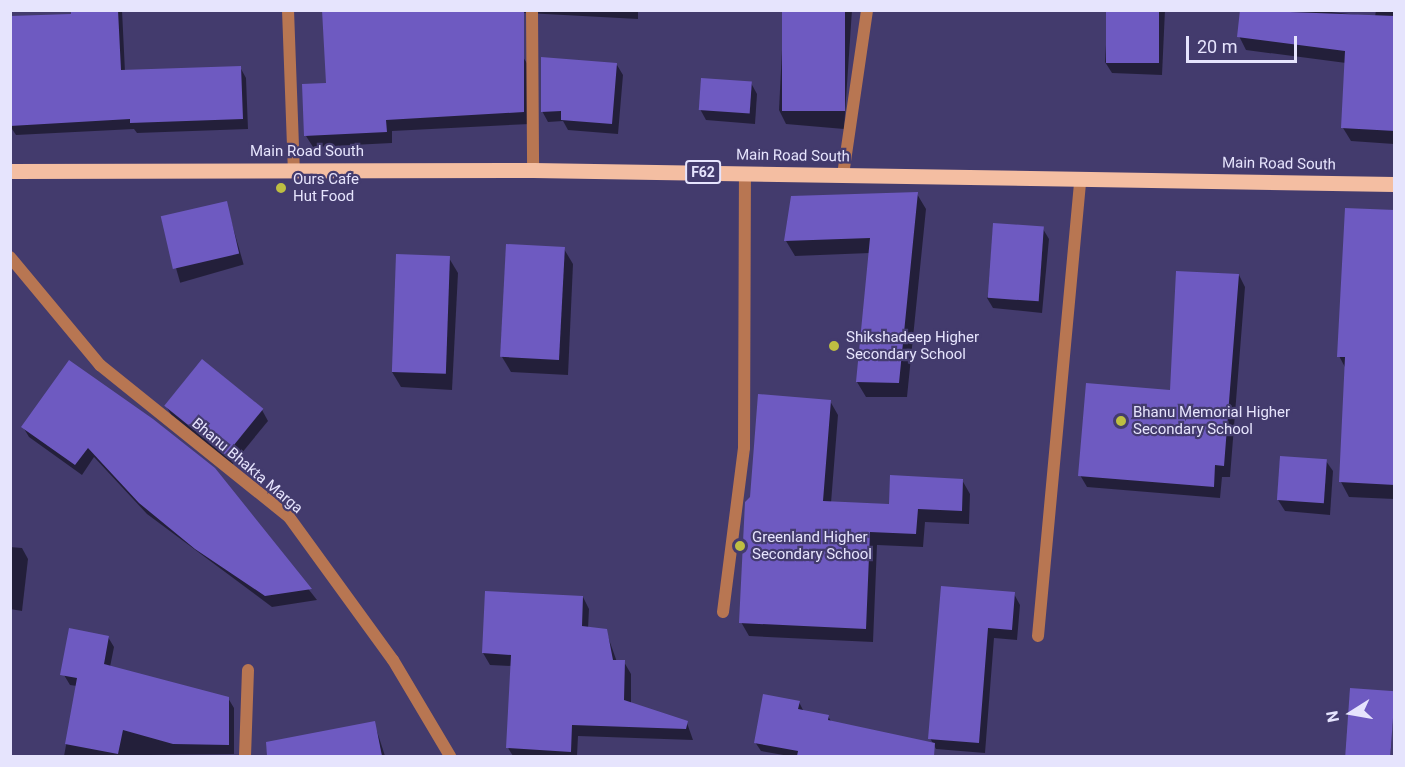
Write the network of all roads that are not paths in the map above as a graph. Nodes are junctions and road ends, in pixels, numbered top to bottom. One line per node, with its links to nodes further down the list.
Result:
1 (288, 10): 4 (street)
2 (532, 10): 5 (street)
3 (867, 10): 8 (street)
4 (294, 170): 5 (main road, Main Road South / F62); 6 (main road, Main Road South / F62)
5 (533, 170): 7 (main road, Main Road South / F62)
6 (10, 171)
7 (746, 173): 8 (main road, Main Road South / F62); 12 (street)
8 (843, 175): 9 (main road, Main Road South / F62)
9 (1080, 178): 10 (main road, Main Road South / F62); 13 (street)
10 (1395, 184)
11 (10, 257): 16 (street, Bhanu Bhakta Marga)
12 (723, 612)
13 (1038, 636)
14 (248, 670): 15 (street)
15 (245, 756)
16 (453, 756)

